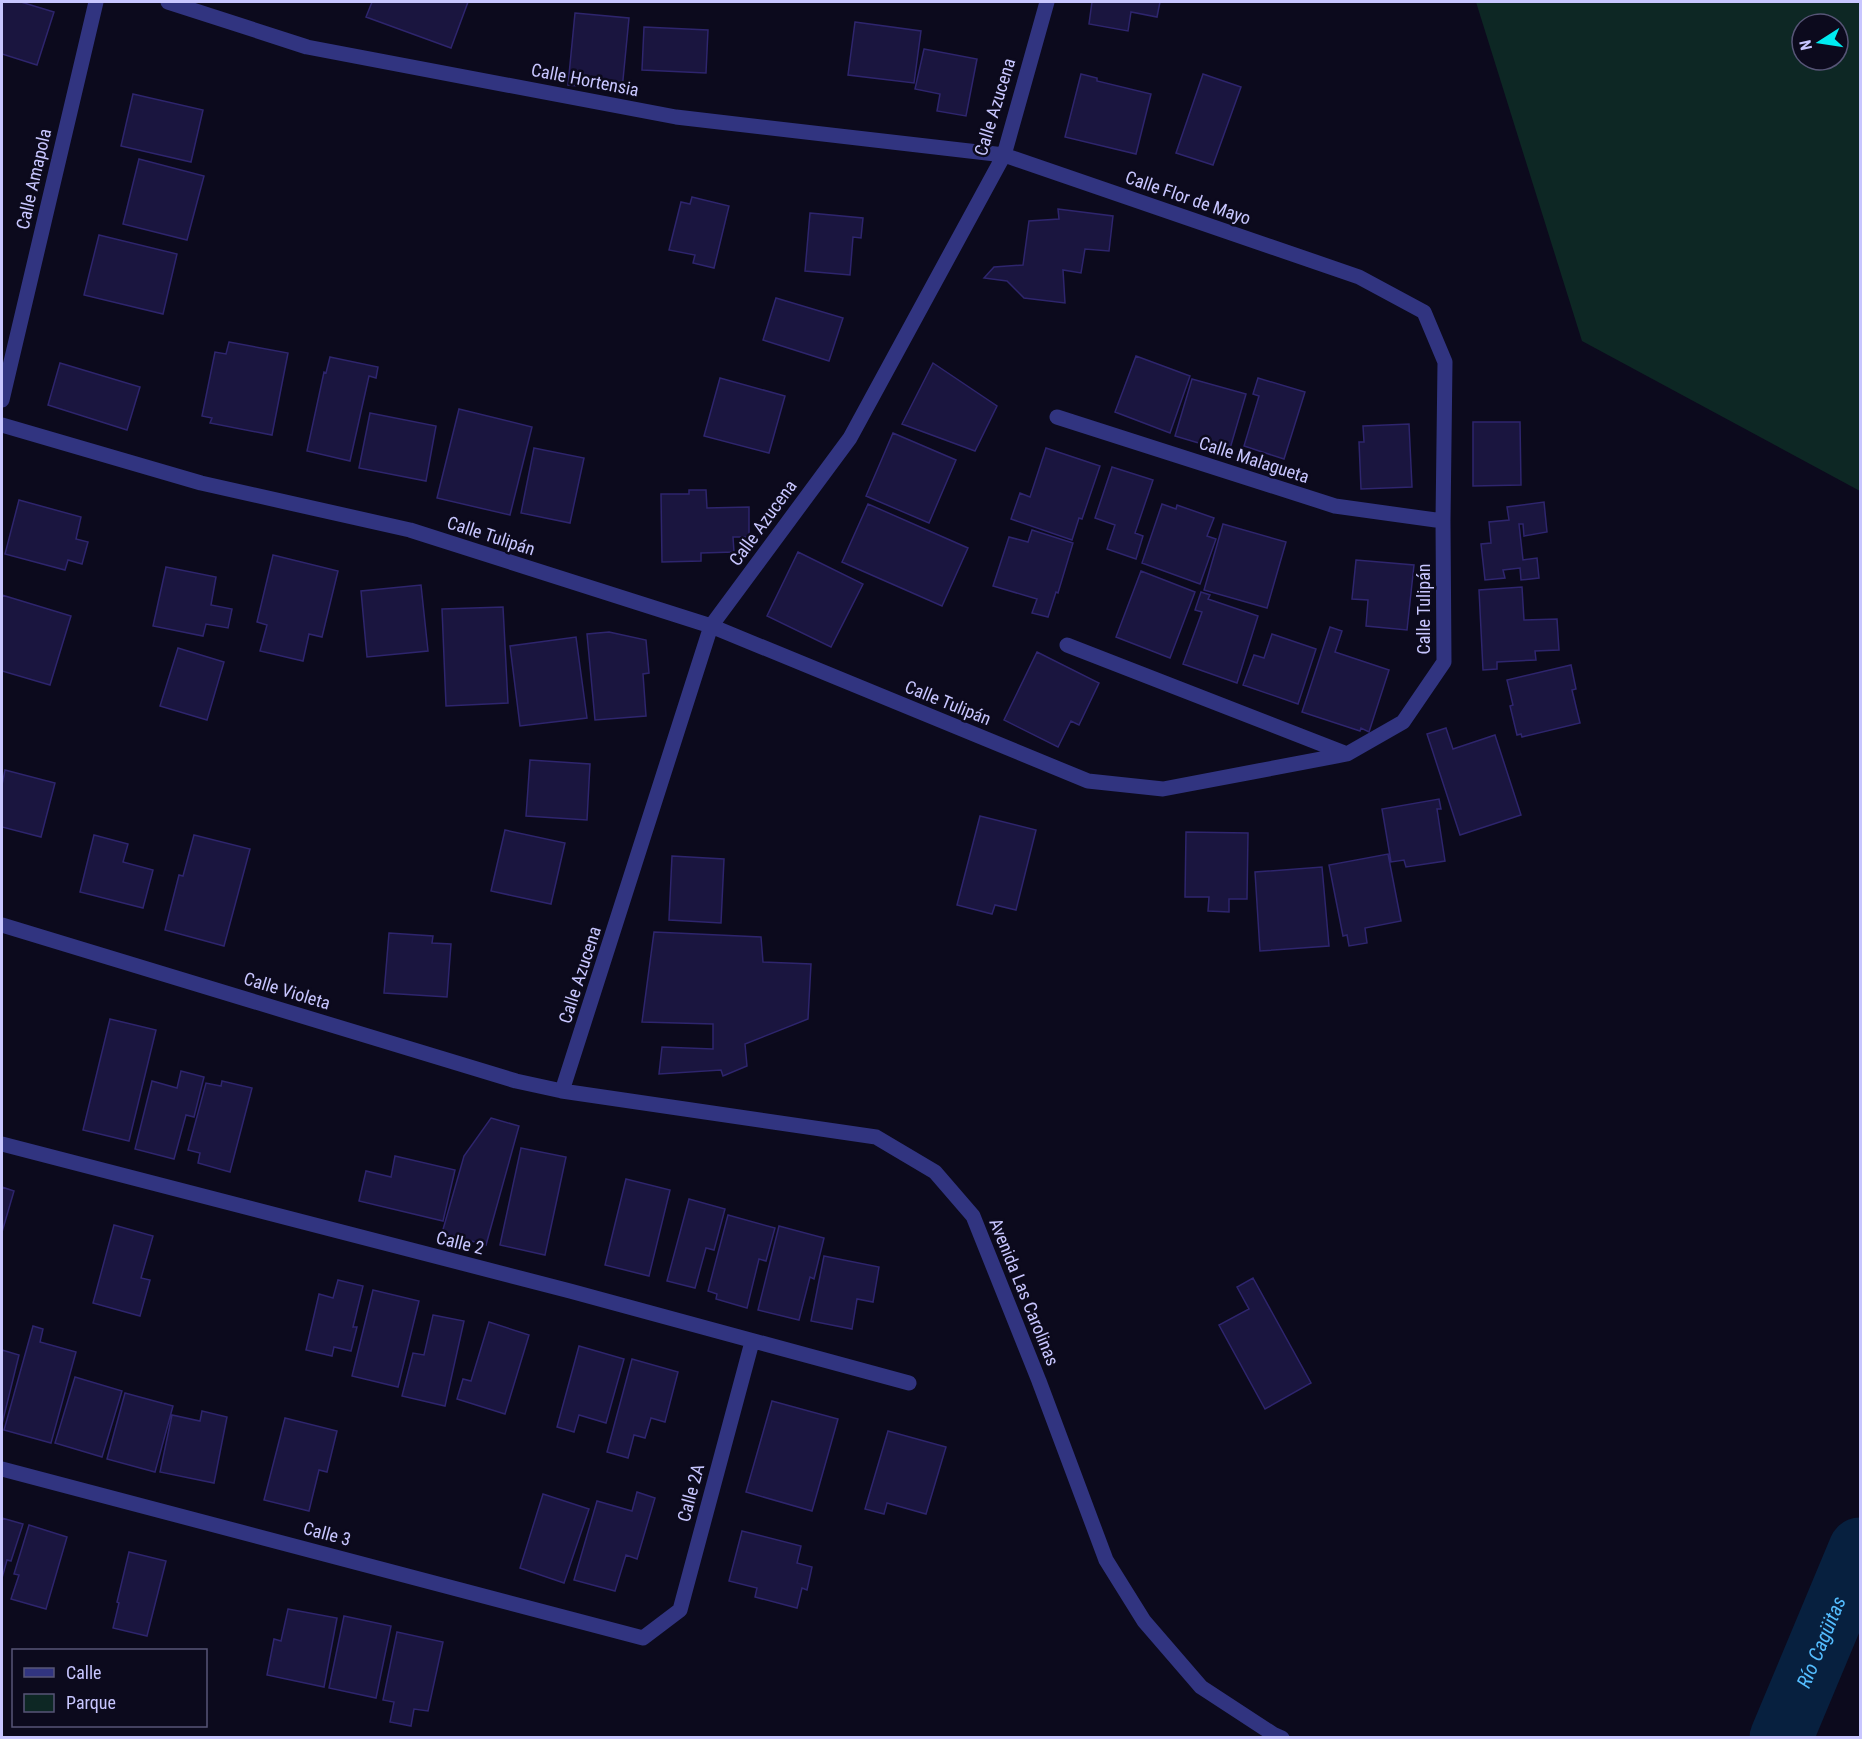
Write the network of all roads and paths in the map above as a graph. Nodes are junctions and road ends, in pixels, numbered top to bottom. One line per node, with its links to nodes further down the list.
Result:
1 (96, 2): 6 (street, Calle Amapola)
2 (168, 2): 4 (street, Calle Hortensia)
3 (1047, 2): 4 (street, Calle Azucena)
4 (1004, 155): 5 (street, Calle Flor de Mayo); 10 (street, Calle Azucena)
5 (1359, 277): 9 (street, Calle Tulipán)
6 (2, 400)
7 (1057, 417): 9 (street, Calle Malagueta)
8 (2, 425): 10 (street, Calle Tulipán)
9 (1443, 521): 12 (street, Calle Tulipán)
10 (711, 626): 12 (street, Calle Tulipán); 14 (street, Calle Azucena)
11 (1067, 645): 12 (street)
12 (1347, 754)
13 (2, 925): 14 (street, Calle Violeta)
14 (562, 1091): 20 (street, Avenida Las Carolinas)
15 (2, 1144): 16 (street, Calle 2)
16 (752, 1342): 17 (street, Calle 2); 19 (street, Calle 2A)
17 (909, 1383)
18 (2, 1468): 19 (street, Calle 3)
19 (643, 1638)
20 (1282, 1737)

